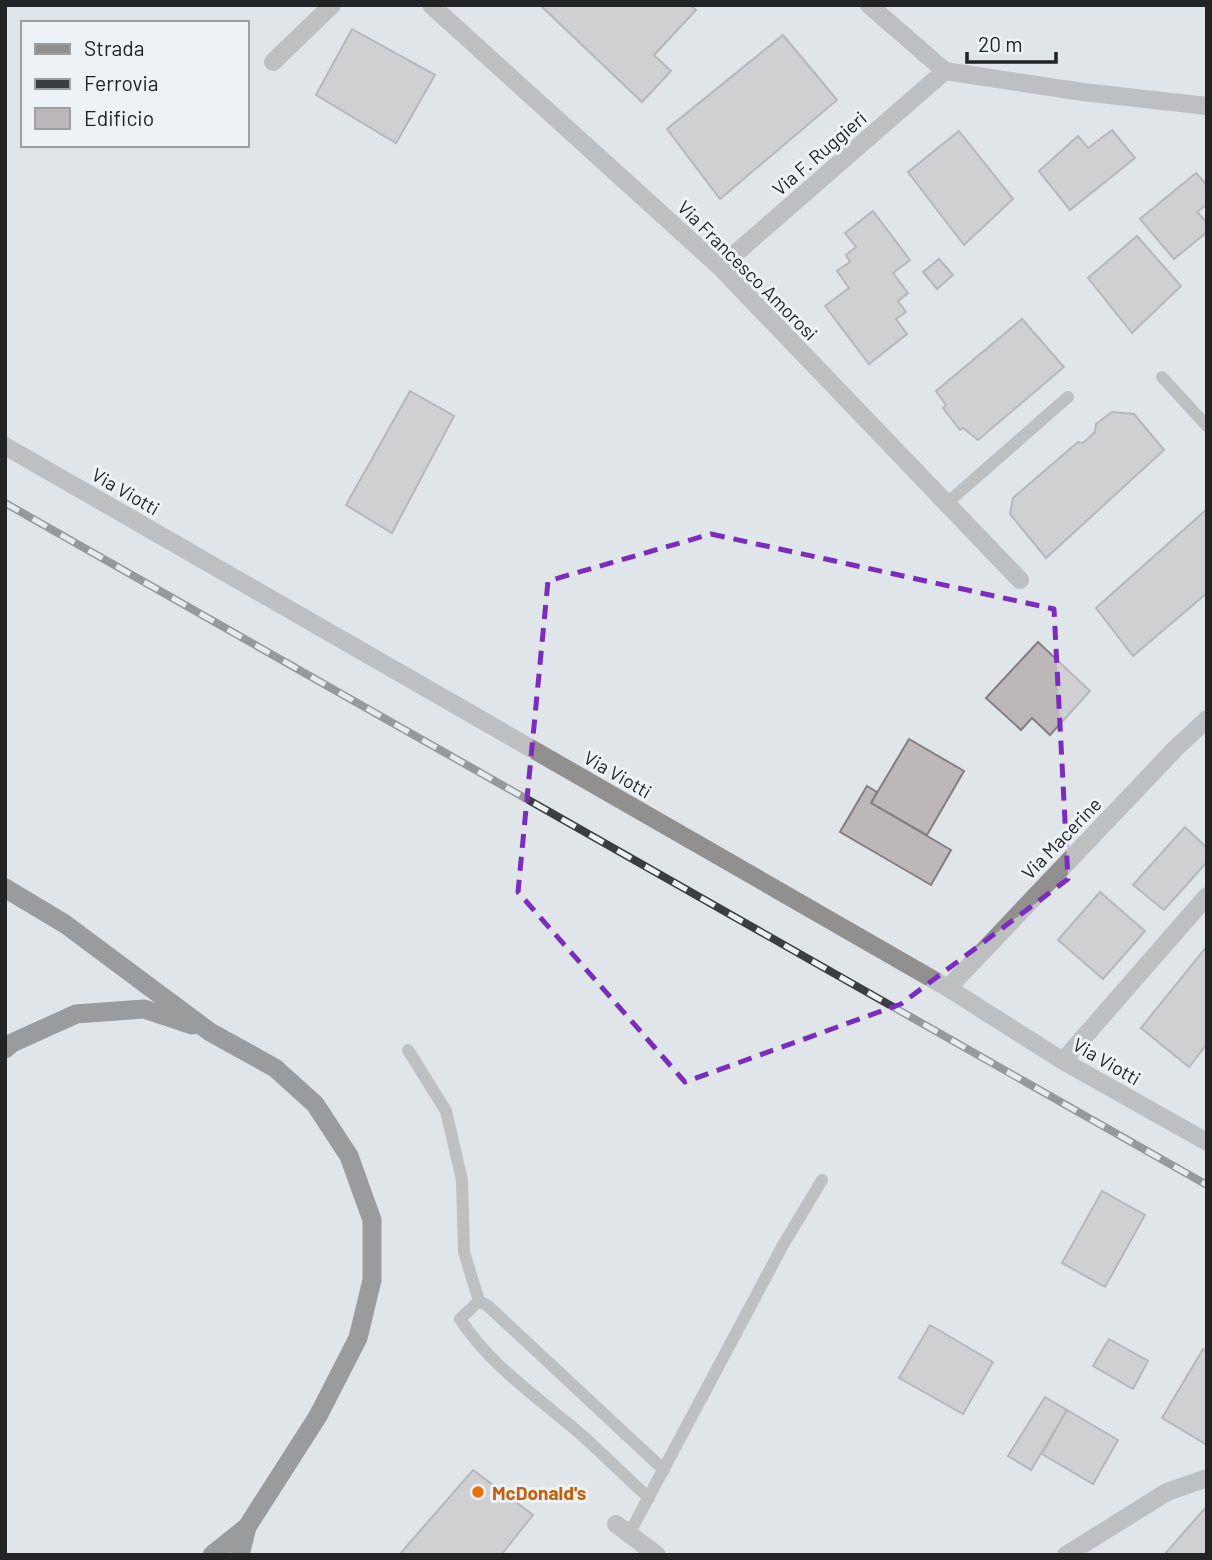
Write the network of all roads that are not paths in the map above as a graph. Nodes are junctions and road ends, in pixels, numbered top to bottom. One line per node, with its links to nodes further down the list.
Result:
1 (332, 5): 4 (street)
2 (431, 5): 7 (street, Via Francesco Amorosi)
3 (869, 5): 5 (street)
4 (273, 62)
5 (945, 71): 6 (street); 7 (street, Via F. Ruggieri)
6 (1207, 106)
7 (720, 267): 12 (street, Via Francesco Amorosi)
8 (1162, 377): 10 (lane)
9 (1068, 397): 12 (lane)
10 (1207, 426)
11 (5, 446): 17 (street, Via Viotti)
12 (947, 503): 13 (street, Via Francesco Amorosi)
13 (1020, 580)
14 (1207, 719): 17 (street, Via Macerine)
15 (5, 888): 18 (highway)
16 (1207, 895): 21 (street)
17 (948, 988): 21 (street, Via Viotti)
18 (210, 1032): 19 (highway); 28 (highway)
19 (5, 1049)
20 (408, 1050): 24 (lane)
21 (1063, 1060): 22 (street, Via Viotti)
22 (1207, 1142)
23 (822, 1180): 25 (lane)
24 (479, 1301): 25 (lane); 27 (lane)
25 (664, 1470): 27 (lane)
26 (1207, 1478): 33 (street)
27 (649, 1499): 29 (lane)
28 (247, 1527): 30 (highway); 31 (highway)
29 (623, 1529): 32 (street)
30 (212, 1555)
31 (240, 1555)
32 (657, 1555)
33 (1066, 1555)

